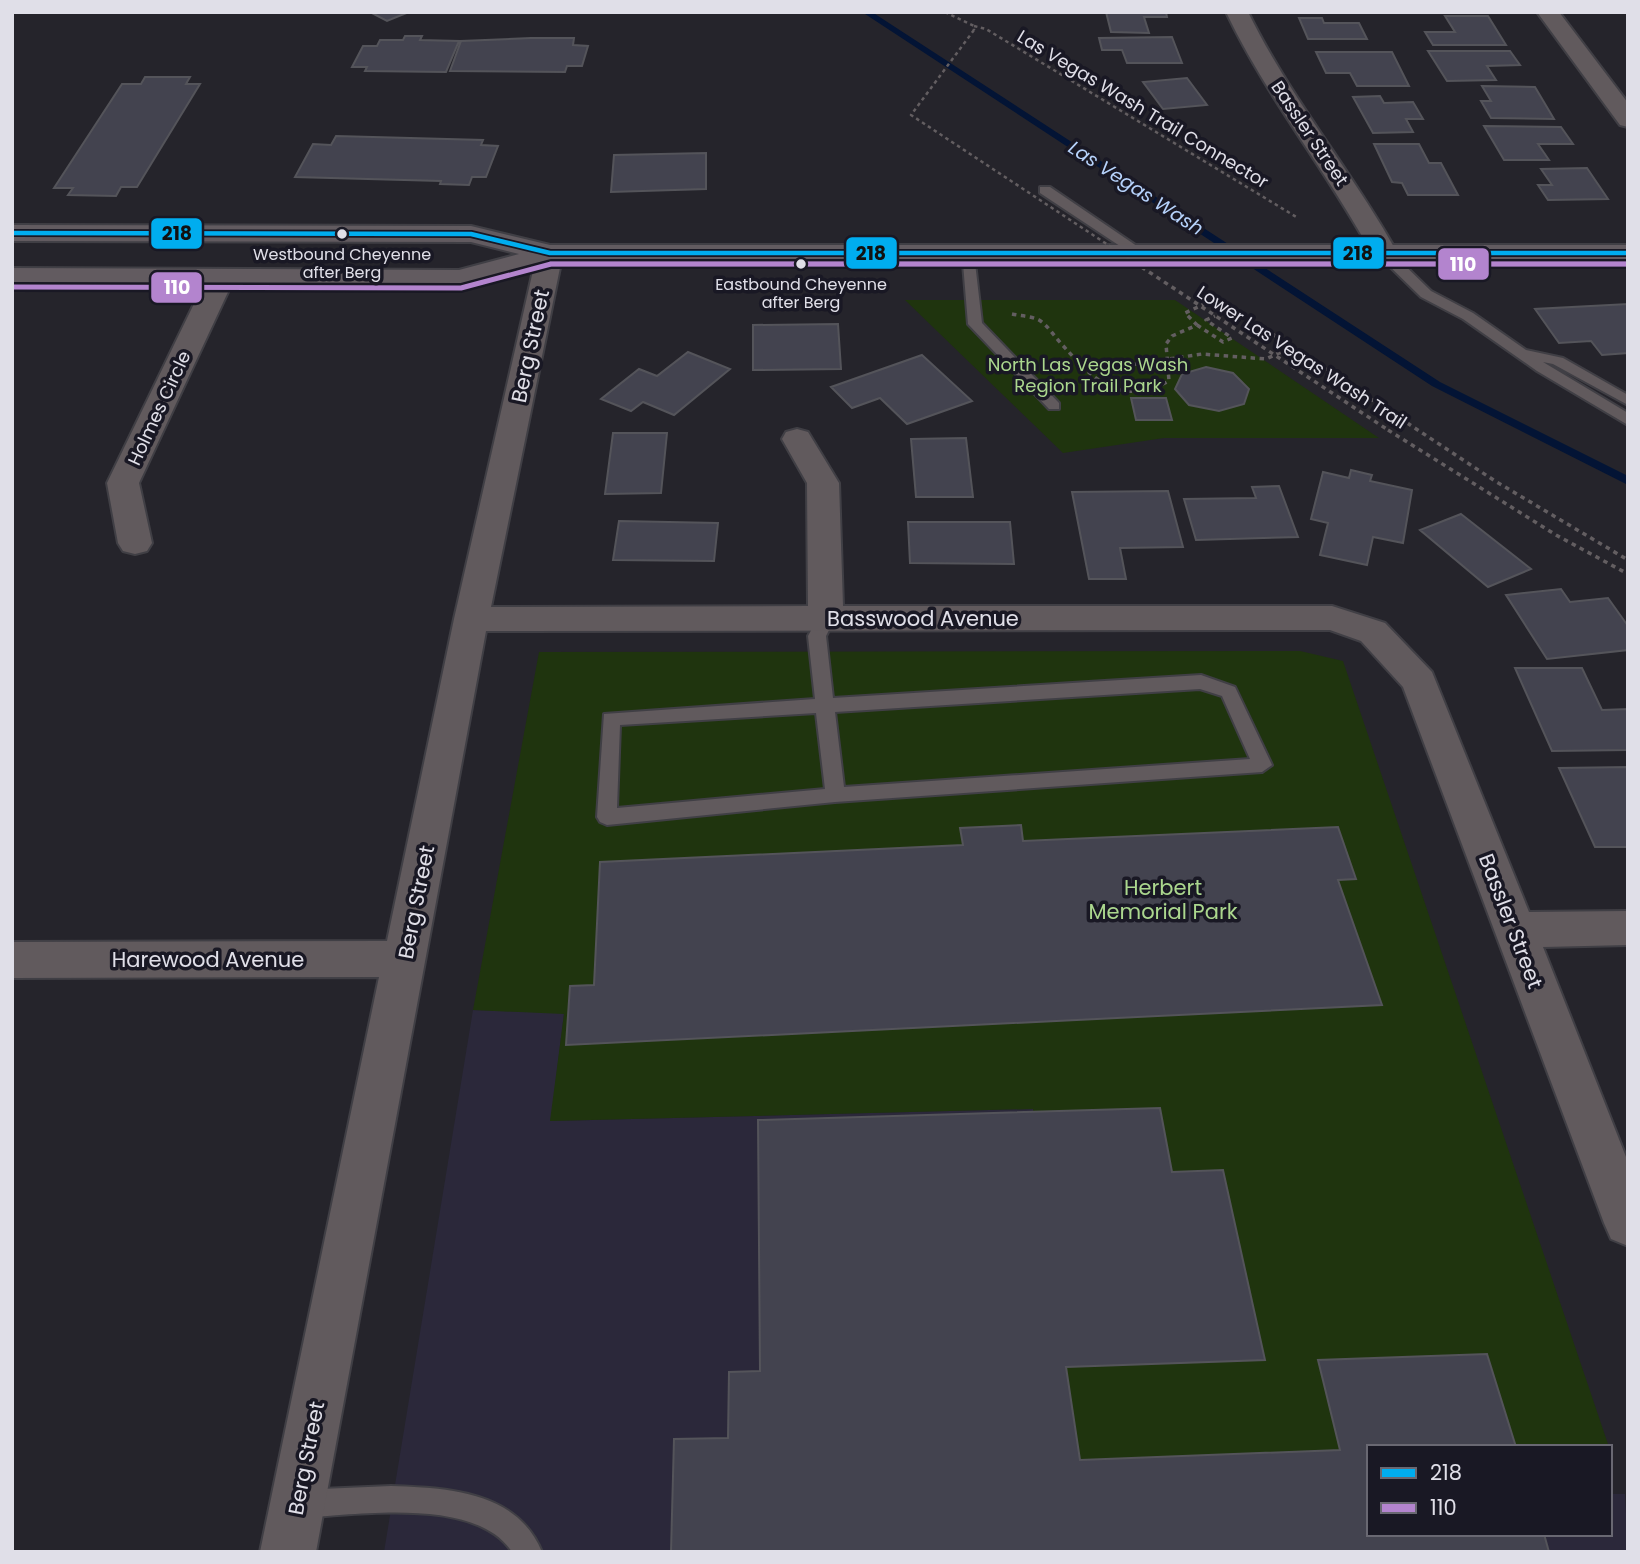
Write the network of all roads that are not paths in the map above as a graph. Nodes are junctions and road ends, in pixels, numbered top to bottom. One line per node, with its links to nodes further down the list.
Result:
1 (1237, 12): 9 (street, Bassler Street)
2 (1548, 12): 3 (street)
3 (1628, 120)
4 (1045, 190): 10 (lane)
5 (12, 233): 6 (main road)
6 (550, 253): 8 (main road); 12 (main road); 20 (street, Berg Street)
7 (1628, 253): 9 (main road)
8 (967, 254): 10 (main road); 15 (lane)
9 (1385, 254): 10 (main road); 13 (lane)
10 (1152, 255)
11 (12, 276): 12 (main road)
12 (221, 277): 18 (street, Holmes Circle)
13 (1518, 351): 14 (lane); 16 (lane)
14 (1628, 401)
15 (1054, 406)
16 (1628, 420)
17 (797, 439): 19 (street)
18 (135, 543)
19 (826, 618): 20 (street, Basswood Avenue); 21 (street, Basswood Avenue); 22 (lane)
20 (471, 619): 26 (street, Berg Street)
21 (1373, 632): 25 (street, Bassler Street)
22 (825, 703): 23 (lane); 23 (lane); 23 (lane)
23 (835, 795)
24 (1628, 928): 25 (street)
25 (1514, 930): 28 (street, Bassler Street)
26 (404, 958): 27 (street, Harewood Avenue); 29 (street, Berg Street)
27 (12, 960)
28 (1628, 1223)
29 (297, 1504): 30 (street, Berg Street); 31 (lane)
30 (288, 1552)
31 (528, 1552)

